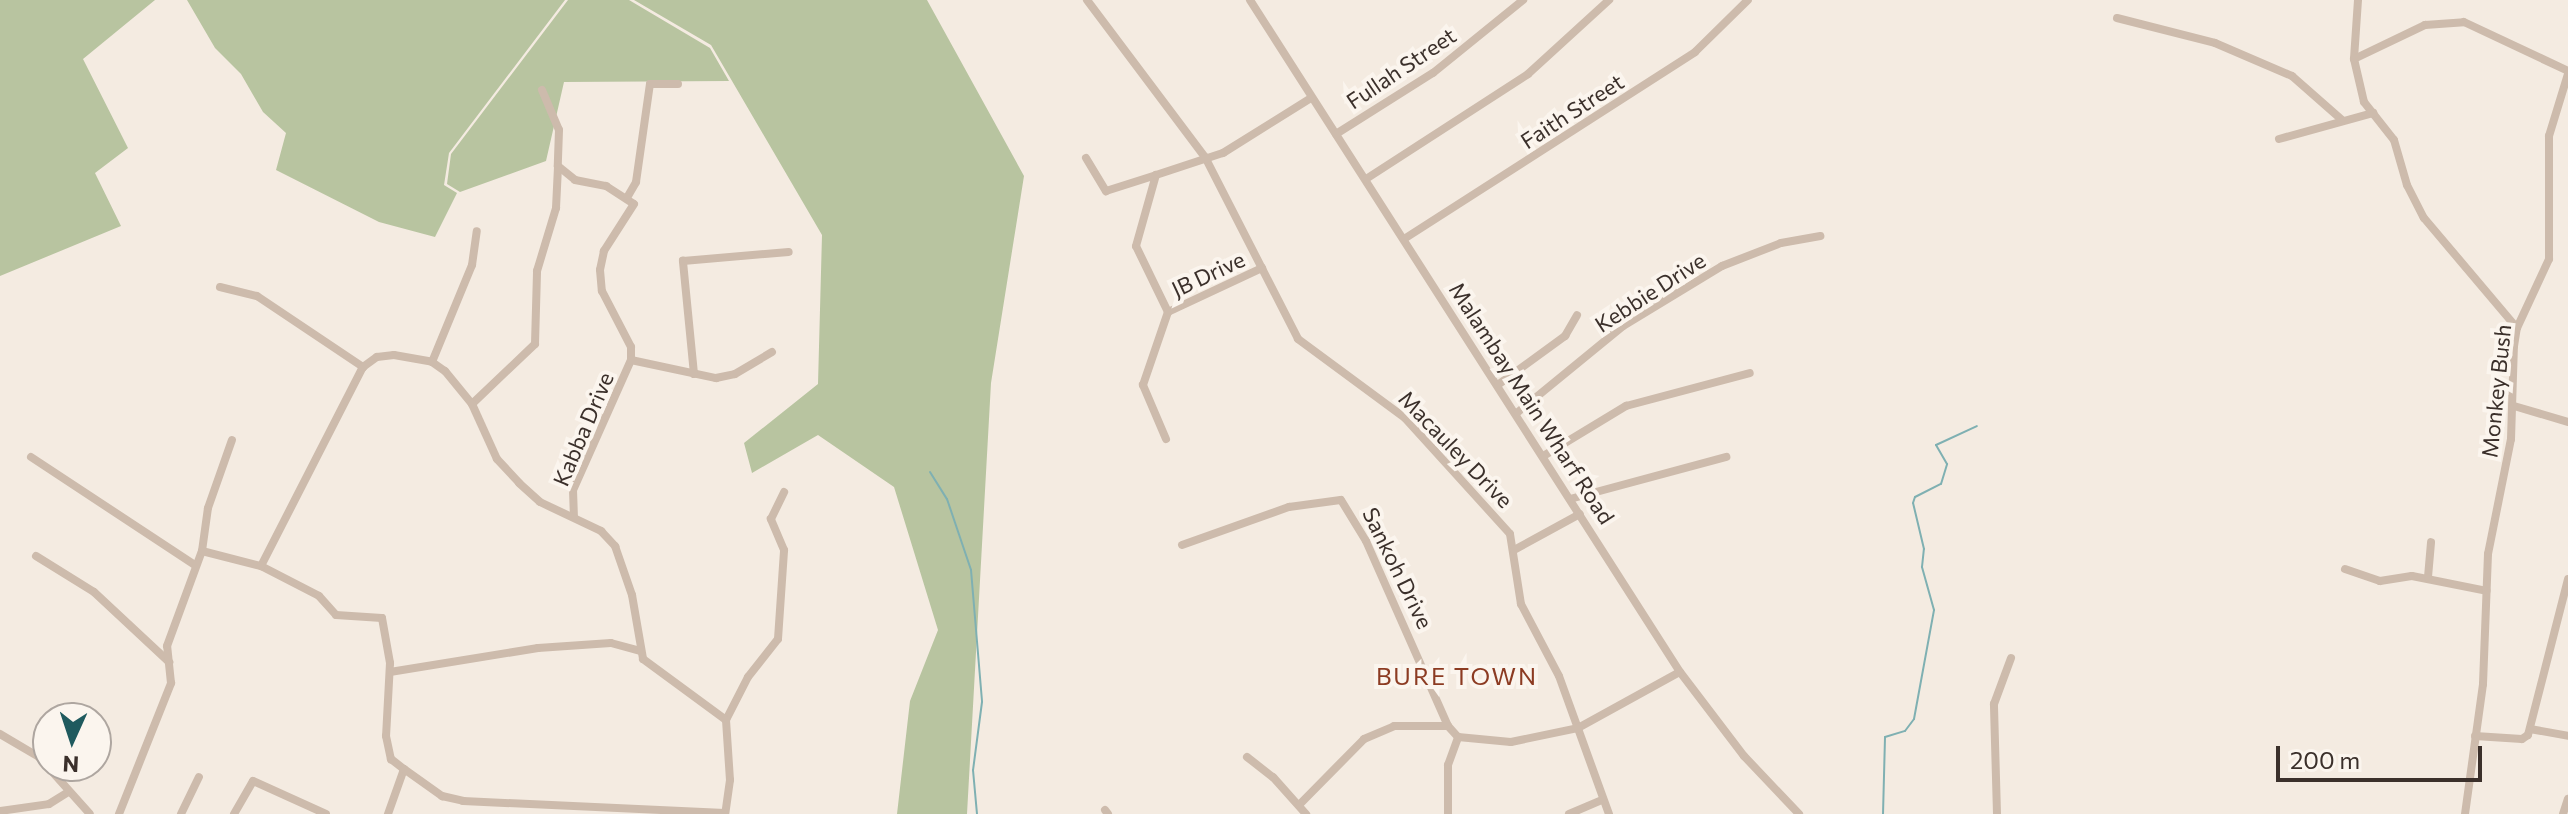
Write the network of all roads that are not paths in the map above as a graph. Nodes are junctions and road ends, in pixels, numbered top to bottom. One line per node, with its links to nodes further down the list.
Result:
1 (1087, 0): 17 (street, Macauley Drive)
2 (1250, 0): 12 (street, Malambay Main Wharf Road)
3 (1523, 0): 15 (street, Fullah Street)
4 (1609, 0): 21 (street)
5 (1748, 0): 25 (street, Faith Street)
6 (2358, 0): 8 (street)
7 (2117, 18): 14 (street)
8 (2354, 59): 9 (street); 13 (street)
9 (2568, 72): 31 (street, Monkey Bush)
10 (678, 84): 22 (street)
11 (542, 90): 19 (street)
12 (1311, 98): 15 (street, Malambay Main Wharf Road); 17 (street)
13 (2373, 113): 14 (street); 31 (street)
14 (2342, 120): 16 (street)
15 (1336, 134): 21 (street, Malambay Main Wharf Road)
16 (2279, 139)
17 (1205, 157): 20 (street); 27 (street, Macauley Drive)
18 (1086, 158): 20 (street)
19 (558, 166): 22 (street); 39 (street)
20 (1156, 175): 29 (street)
21 (1366, 179): 25 (street, Malambay Main Wharf Road)
22 (628, 196): 33 (street, Kabba Drive)
23 (477, 231): 34 (street)
24 (1820, 236): 41 (street, Kebbie Drive)
25 (1404, 239): 38 (street, Malambay Main Wharf Road)
26 (789, 252): 37 (street)
27 (1262, 268): 29 (street, JB Drive); 54 (street, Macauley Drive)
28 (220, 287): 35 (street)
29 (1168, 312): 43 (street)
30 (1577, 315): 38 (street)
31 (2517, 328): 40 (street, Monkey Bush)
32 (772, 352): 37 (street)
33 (631, 360): 37 (street); 51 (street, Kabba Drive)
34 (432, 362): 35 (street); 39 (street)
35 (363, 367): 58 (street)
36 (1750, 373): 45 (street)
37 (694, 374)
38 (1499, 384): 41 (street, Malambay Main Wharf Road)
39 (472, 404): 51 (street)
40 (2514, 406): 42 (street); 62 (street, Monkey Bush)
41 (1518, 412): 45 (street, Malambay Main Wharf Road)
42 (2568, 422)
43 (1166, 439)
44 (232, 440): 55 (street)
45 (1545, 455): 49 (street, Malambay Main Wharf Road)
46 (31, 457): 57 (street)
47 (1726, 457): 49 (street)
48 (784, 492): 68 (street)
49 (1570, 499): 50 (street, Malambay Main Wharf Road)
50 (1580, 514): 54 (street); 67 (street, Malambay Main Wharf Road)
51 (574, 517): 63 (street)
52 (2431, 542): 60 (street)
53 (1182, 545): 69 (street, Sankoh Drive)
54 (1514, 550): 70 (street, Macauley Drive)
55 (202, 551): 57 (street); 58 (street)
56 (36, 556): 65 (street)
57 (195, 565): 65 (street)
58 (261, 566): 66 (street)
59 (2345, 569): 60 (street)
60 (2428, 577): 62 (street)
61 (2568, 579): 71 (street)
62 (2487, 591): 73 (street, Monkey Bush)
63 (641, 651): 66 (street); 68 (street)
64 (2011, 658): 96 (street)
65 (170, 663): 85 (street)
66 (390, 672): 77 (street)
67 (1680, 672): 70 (street); 95 (street, Malambay Main Wharf Road)
68 (726, 720): 90 (street)
69 (1448, 726): 75 (street, Sankoh Drive); 82 (street)
70 (1578, 728): 75 (street); 81 (street, Macauley Drive)
71 (2530, 729): 73 (street); 74 (street)
72 (0, 734): 79 (street)
73 (2475, 736): 97 (street, Monkey Bush)
74 (2568, 736)
75 (1458, 737): 92 (street)
76 (1247, 757): 82 (street)
77 (404, 769): 89 (street); 90 (street)
78 (199, 777): 86 (street)
79 (68, 792): 83 (street); 84 (street)
80 (2568, 799): 98 (street)
81 (1602, 800): 93 (street); 94 (street, Macauley Drive)
82 (1300, 804): 91 (street)
83 (0, 811)
84 (90, 814)
85 (119, 814)
86 (181, 814)
87 (234, 814): 88 (street)
88 (326, 814)
89 (388, 814)
90 (725, 814)
91 (1306, 814)
92 (1448, 814)
93 (1569, 814)
94 (1609, 814)
95 (1799, 814)
96 (1997, 814)
97 (2465, 814)
98 (2563, 814)

